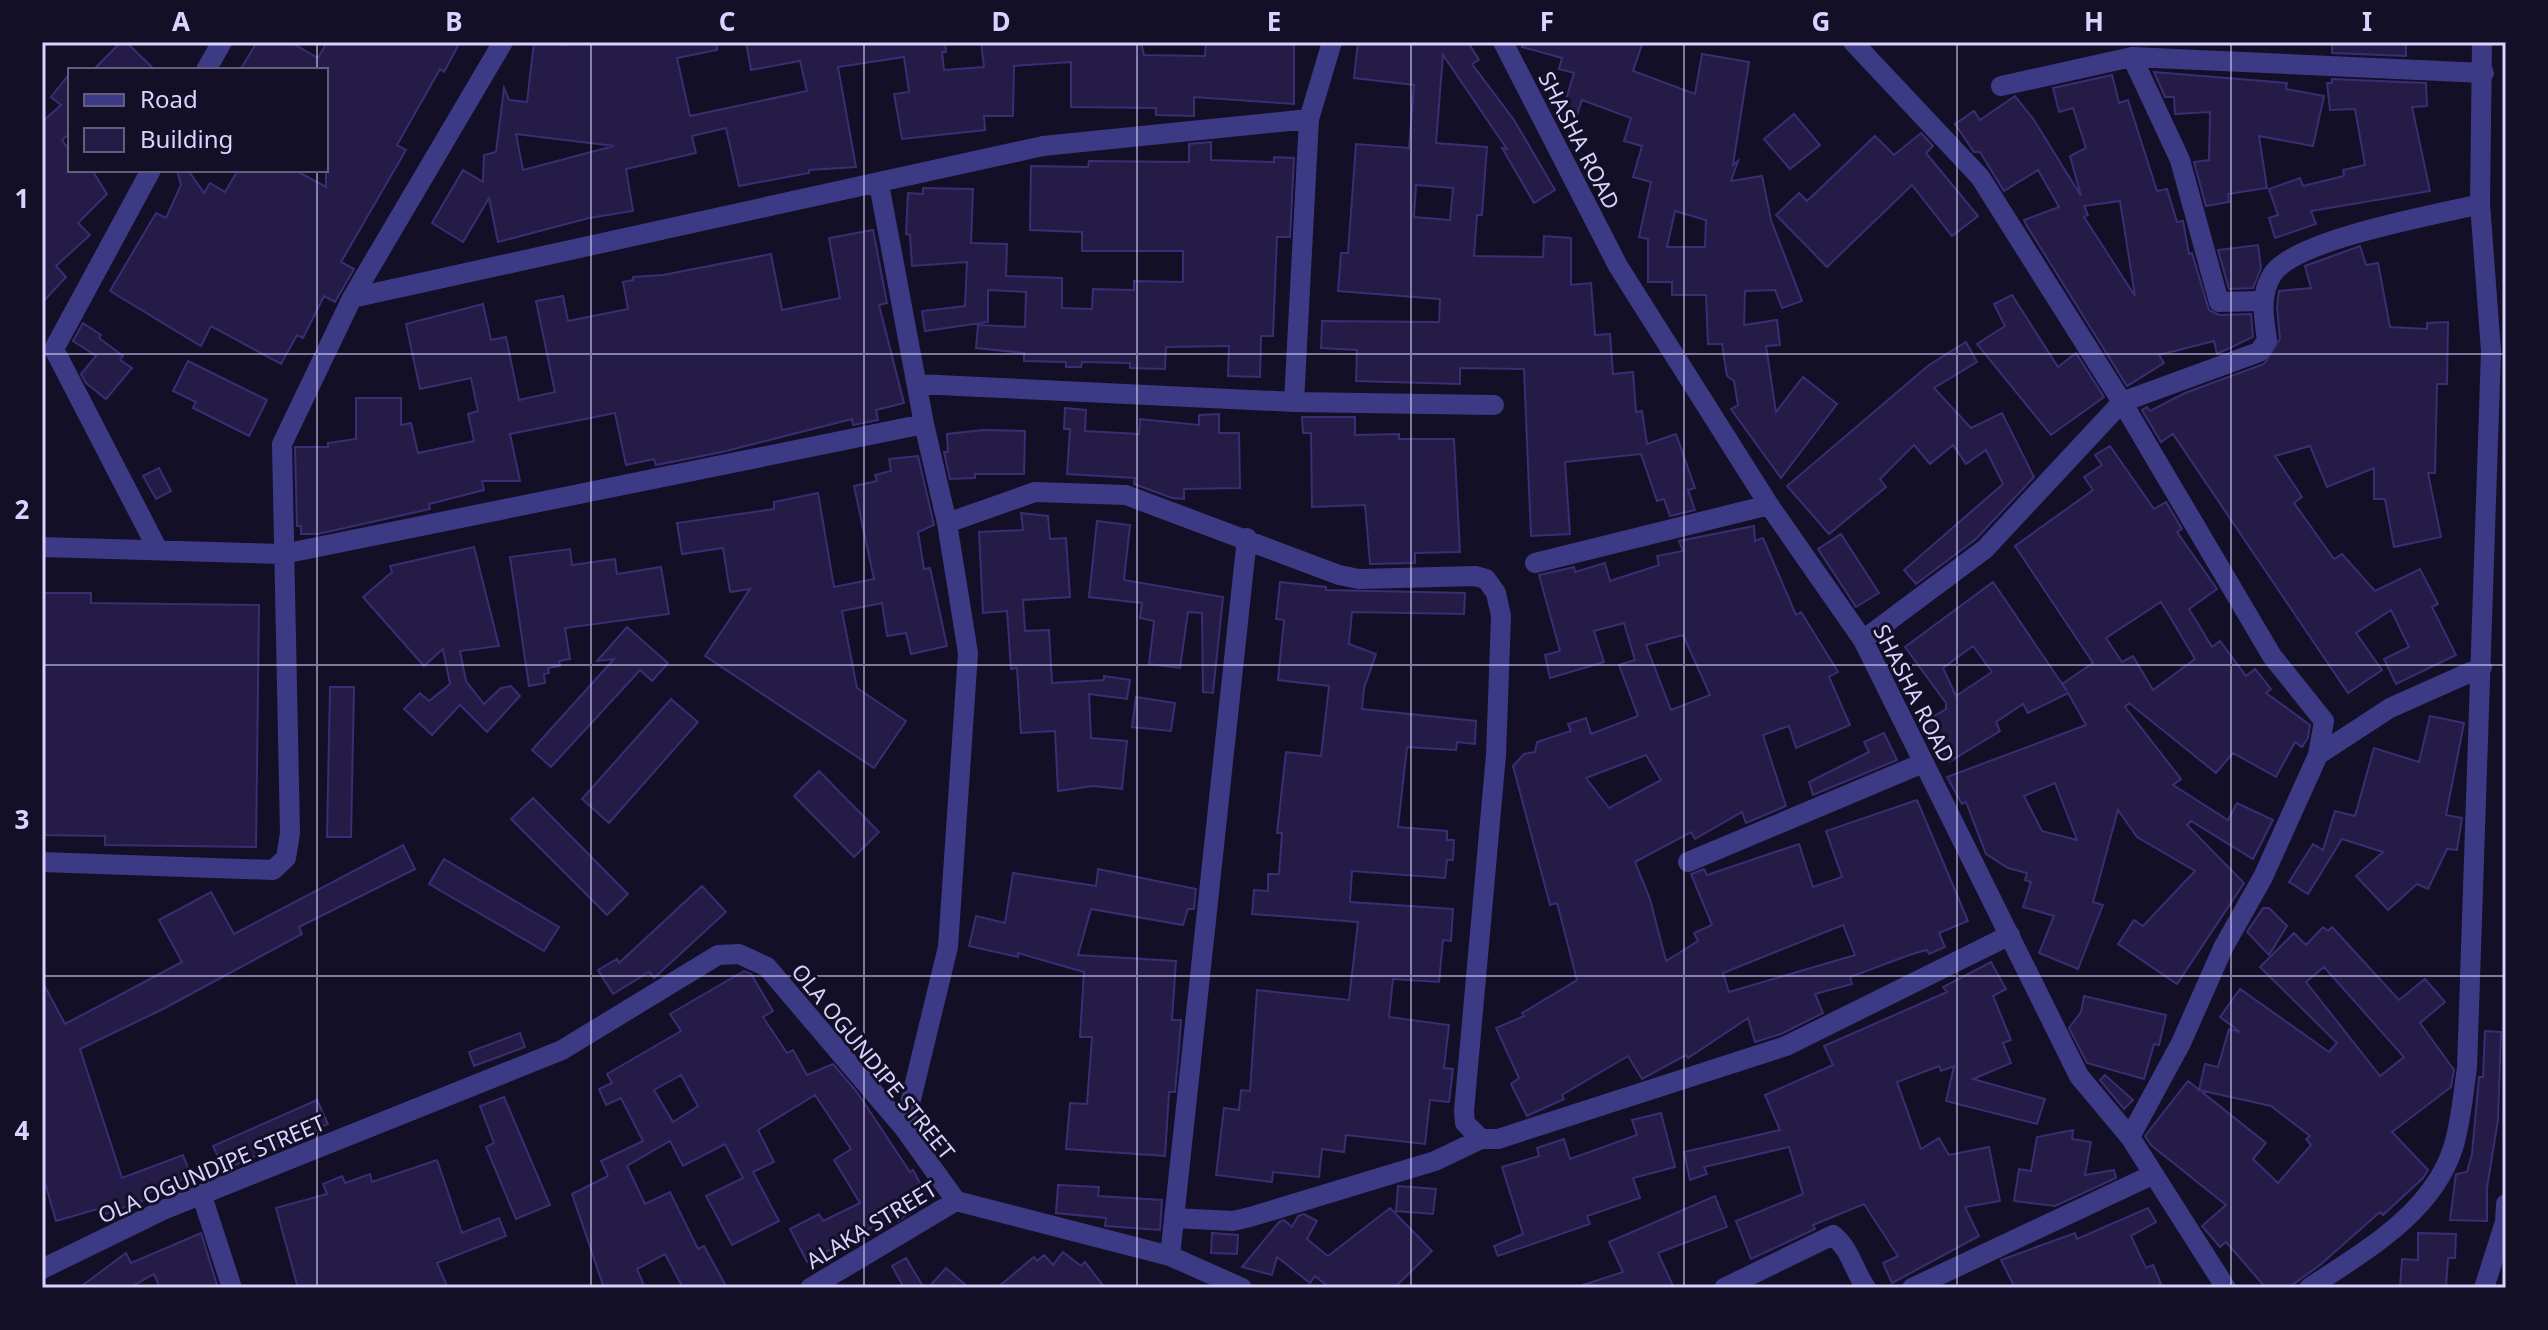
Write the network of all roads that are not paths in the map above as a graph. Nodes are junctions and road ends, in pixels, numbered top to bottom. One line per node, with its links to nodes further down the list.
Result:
1 (222, 42): 8 (street)
2 (503, 42): 15 (street)
3 (1332, 42): 11 (street)
4 (1503, 42): 22 (street, SHASHA ROAD)
5 (1853, 42): 19 (street)
6 (2482, 42): 9 (street)
7 (2132, 57): 9 (street); 10 (street); 16 (street)
8 (207, 68)
9 (2484, 73): 14 (street)
10 (2001, 86)
11 (1309, 119): 13 (street); 18 (street)
12 (150, 172): 26 (street)
13 (879, 184): 15 (street); 17 (street)
14 (2480, 204): 16 (street); 30 (street)
15 (352, 298): 27 (street)
16 (2261, 301): 19 (street)
17 (917, 384): 18 (street); 21 (street)
18 (1294, 402): 20 (street)
19 (2122, 402): 29 (street); 31 (street)
20 (1494, 405)
21 (924, 424): 23 (street); 27 (street)
22 (1769, 505): 28 (street); 29 (street, SHASHA ROAD)
23 (947, 523): 24 (street); 36 (street)
24 (1247, 538): 38 (street); 43 (street)
25 (42, 547): 26 (street)
26 (157, 548): 27 (street)
27 (283, 554): 33 (street)
28 (1535, 563)
29 (1863, 640): 32 (street, SHASHA ROAD)
30 (2482, 667): 31 (street); 53 (street)
31 (2318, 755): 37 (street)
32 (1923, 763): 34 (street); 35 (street, SHASHA ROAD)
33 (42, 862)
34 (1688, 862)
35 (2010, 935): 37 (street, SHASHA ROAD); 38 (street)
36 (904, 1128): 40 (street, OLA OGUNDIPE STREET); 41 (street, OLA OGUNDIPE STREET)
37 (2130, 1137): 39 (street, SHASHA ROAD)
38 (1481, 1139): 43 (street)
39 (2152, 1175): 51 (street); 52 (street, SHASHA ROAD)
40 (202, 1196): 45 (street, OLA OGUNDIPE STREET); 47 (street)
41 (956, 1201): 44 (street); 48 (street, ALAKA STREET)
42 (2506, 1204): 54 (street)
43 (1174, 1218): 44 (street)
44 (1170, 1256): 46 (street)
45 (42, 1269)
46 (1229, 1286)
47 (232, 1288)
48 (810, 1288)
49 (1724, 1288): 50 (street)
50 (1866, 1288)
51 (1912, 1288)
52 (2226, 1288)
53 (2309, 1288)
54 (2484, 1288)

